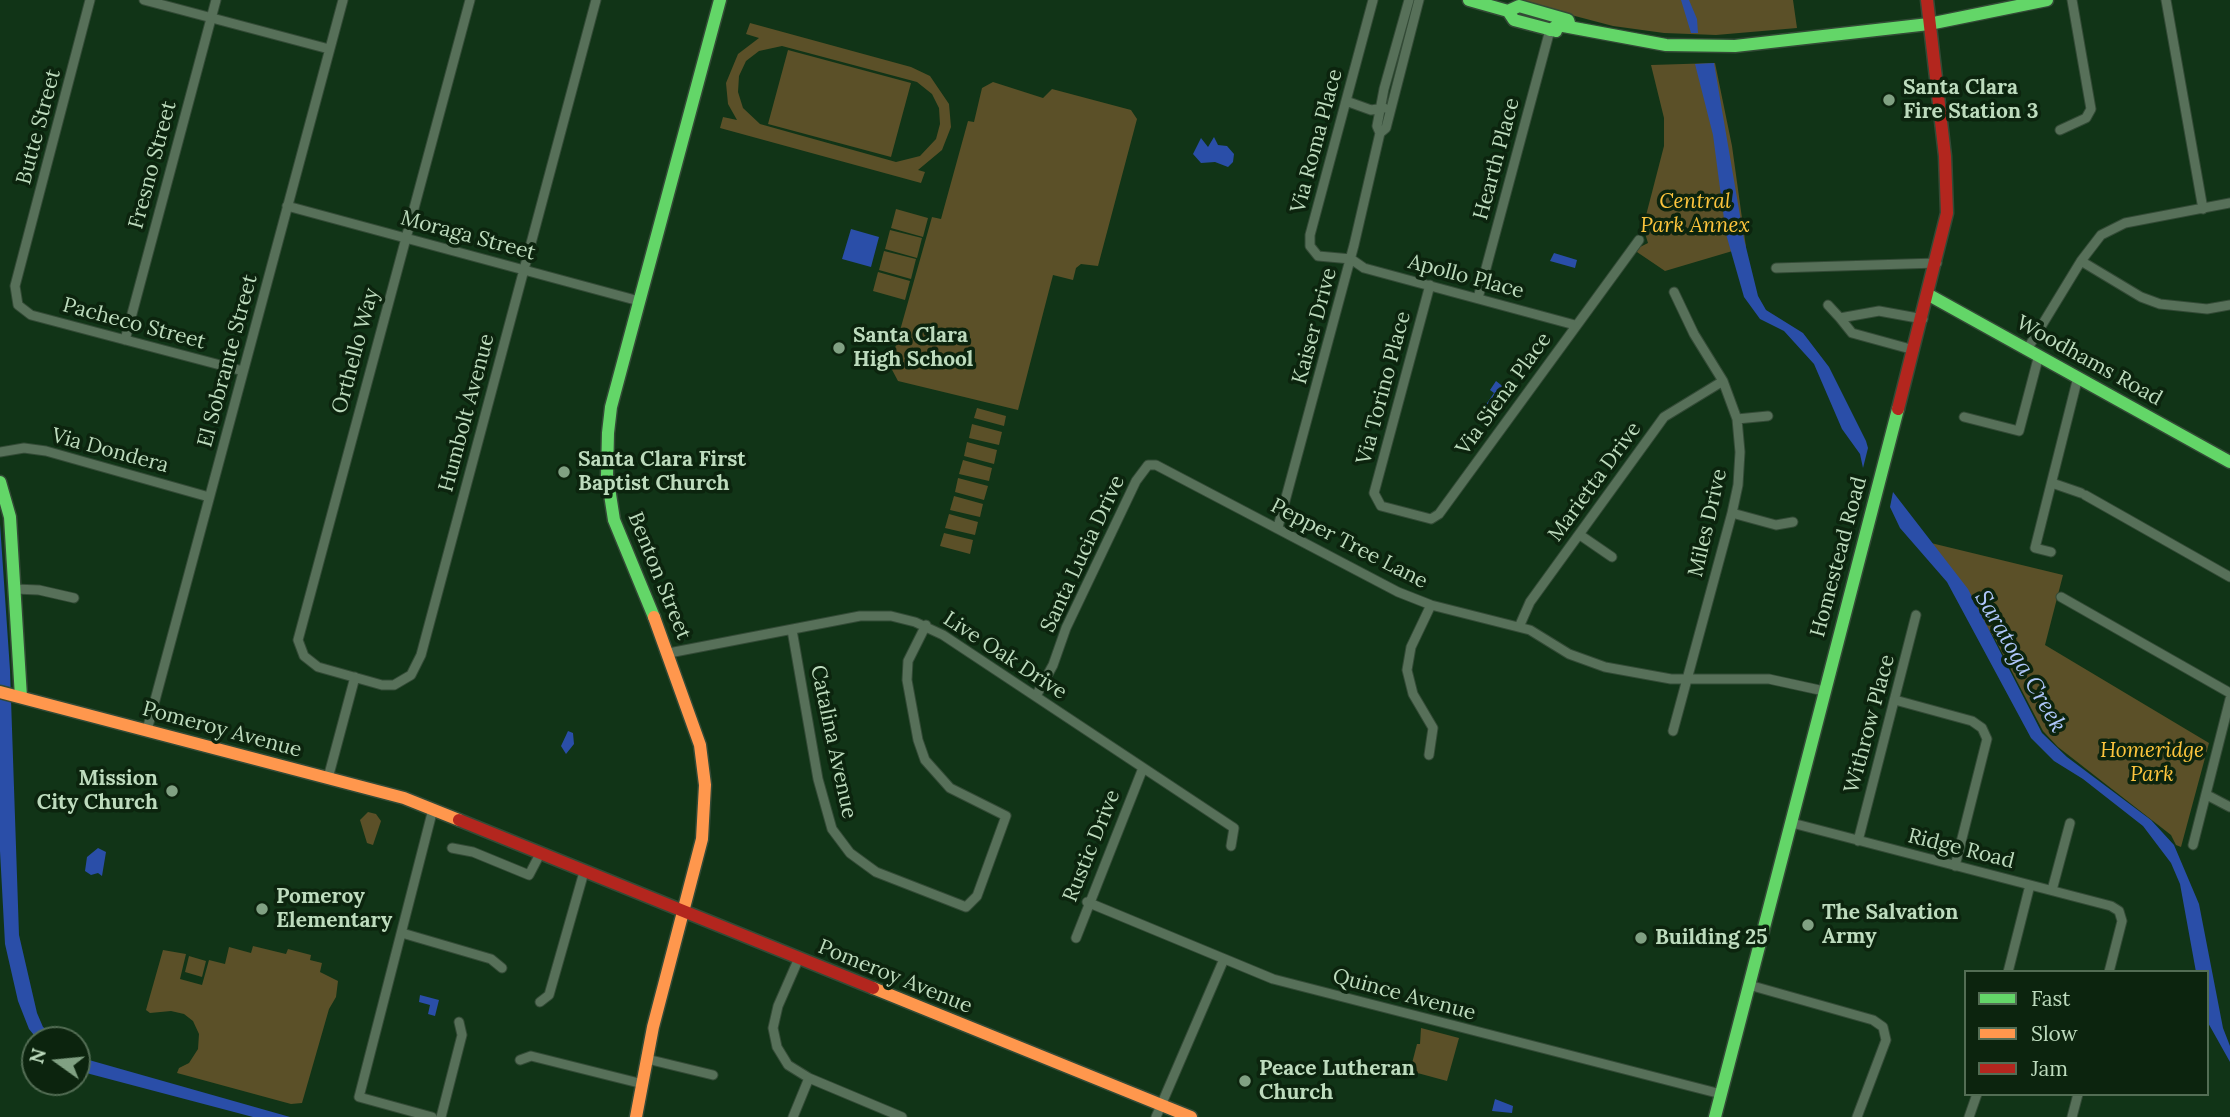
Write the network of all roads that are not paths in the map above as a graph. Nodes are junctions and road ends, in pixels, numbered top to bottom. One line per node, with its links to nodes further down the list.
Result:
1 (90, 0): 42 (street, Butte Street)
2 (144, 0): 17 (street)
3 (216, 0): 17 (street, Fresno Street)
4 (343, 0): 21 (street, El Sobrante Street)
5 (470, 0): 30 (street, Orthello Way)
6 (596, 0): 36 (street, Humbolt Avenue)
7 (720, 0): 41 (main road, Benton Street)
8 (1373, 0): 22 (street, Via Roma Place)
9 (1409, 0): 23 (street, Kaiser Drive)
10 (1419, 0): 24 (street, Kaiser Drive)
11 (1469, 0): 16 (main road)
12 (1927, 0): 18 (main road, Homestead Road)
13 (2047, 0): 18 (main road)
14 (2072, 0): 25 (street)
15 (2166, 0): 29 (street)
16 (1508, 11): 19 (main road); 20 (main road)
17 (211, 18): 21 (street); 48 (street, Fresno Street)
18 (1929, 24): 19 (main road); 34 (main road, Homestead Road)
19 (1570, 28): 20 (main road)
20 (1550, 30): 40 (street, Hearth Place)
21 (329, 49): 28 (street, El Sobrante Street)
22 (1346, 101): 23 (street); 32 (street, Via Roma Place)
23 (1381, 104): 24 (street); 26 (street, Kaiser Drive)
24 (1392, 106): 26 (street, Kaiser Drive)
25 (2060, 130)
26 (1380, 133): 32 (street, Kaiser Drive)
27 (2230, 203): 29 (street)
28 (287, 206): 30 (street, Moraga Street); 51 (street, El Sobrante Street)
29 (2203, 209): 33 (street)
30 (405, 238): 36 (street, Moraga Street); 80 (street, Orthello Way)
31 (1639, 240): 47 (street, Via Siena Place)
32 (1350, 259): 37 (street, Apollo Place); 66 (street, Kaiser Drive)
33 (2081, 261): 44 (street); 50 (street)
34 (1937, 263): 35 (street); 39 (main road, Homestead Road)
35 (1776, 268)
36 (524, 270): 41 (street, Moraga Street); 80 (street, Humbolt Avenue)
37 (1430, 285): 40 (street, Apollo Place); 63 (street, Via Torino Place)
38 (1674, 292): 53 (street, Miles Drive)
39 (1928, 295): 46 (main road, Homestead Road); 50 (main road, Woodhams Road)
40 (1478, 298): 47 (street, Apollo Place)
41 (639, 301): 79 (main road, Benton Street)
42 (18, 305): 48 (street, Pacheco Street)
43 (1828, 305): 45 (street)
44 (2230, 305)
45 (1840, 318): 46 (street); 49 (street)
46 (1923, 319): 49 (main road, Homestead Road)
47 (1575, 324): 63 (street, Via Siena Place)
48 (125, 340): 51 (street, Pacheco Street)
49 (1914, 350): 82 (main road, Homestead Road)
50 (2034, 351): 52 (main road, Woodhams Road); 55 (street)
51 (243, 371): 62 (street, El Sobrante Street)
52 (2078, 377): 58 (main road, Woodhams Road); 61 (street)
53 (1723, 381): 56 (street, Miles Drive); 67 (street, Marietta Drive)
54 (1768, 416): 56 (street)
55 (1964, 417)
56 (1737, 419): 64 (street, Miles Drive)
57 (0, 452): 62 (street, Via Dondera)
58 (2230, 462)
59 (1148, 465): 66 (street, Pepper Tree Lane); 85 (street, Santa Lucia Drive)
60 (0, 482): 71 (main road)
61 (2052, 483): 68 (street); 70 (street)
62 (209, 497): 89 (street, El Sobrante Street)
63 (1375, 500)
64 (1731, 513): 65 (street); 81 (street, Miles Drive)
65 (1793, 522)
66 (1278, 527): 74 (street, Pepper Tree Lane)
67 (1580, 535): 69 (street); 77 (street, Marietta Drive)
68 (2051, 552)
69 (1612, 557)
70 (2230, 577)
71 (15, 589): 73 (street); 86 (main road)
72 (2061, 597): 84 (street)
73 (74, 598)
74 (1431, 605): 77 (street, Pepper Tree Lane); 91 (street)
75 (1916, 615): 88 (street, Withrow Place)
76 (926, 625): 78 (street, Live Oak Drive); 78 (street, Catalina Avenue); 85 (street, Live Oak Drive)
77 (1519, 627): 81 (street, Pepper Tree Lane)
78 (792, 630): 79 (street, Live Oak Drive)
79 (669, 653): 109 (main road, Benton Street)
80 (355, 677): 93 (street)
81 (1687, 679): 82 (street, Pepper Tree Lane); 90 (street, Miles Drive)
82 (1824, 691): 97 (main road, Homestead Road)
83 (0, 692): 86 (main road, Pomeroy Avenue)
84 (2230, 693)
85 (1036, 696): 92 (street, Live Oak Drive)
86 (20, 697): 89 (main road, Pomeroy Avenue)
87 (2230, 699): 94 (street)
88 (1895, 700): 99 (street, Withrow Place); 104 (street)
89 (147, 730): 93 (main road, Pomeroy Avenue)
90 (1673, 731)
91 (1429, 755)
92 (1143, 768): 101 (street, Live Oak Drive); 108 (street, Rustic Drive)
93 (328, 778): 96 (main road, Pomeroy Avenue)
94 (2207, 795): 95 (street); 100 (street)
95 (2230, 807)
96 (433, 809): 103 (main road, Pomeroy Avenue); 110 (street)
97 (1792, 823): 99 (street, Ridge Road); 117 (main road, Homestead Road)
98 (2070, 823): 107 (street)
99 (1858, 841): 104 (street, Ridge Road)
100 (2193, 845)
101 (1231, 846)
102 (452, 848): 103 (street)
103 (540, 854): 105 (main road, Pomeroy Avenue)
104 (1955, 866): 106 (street, Ridge Road)
105 (584, 872): 109 (main road, Pomeroy Avenue); 118 (street)
106 (2030, 885): 107 (street, Ridge Road); 115 (street)
107 (2052, 890): 116 (street, Ridge Road)
108 (1087, 902): 111 (street, Rustic Drive); 113 (street, Quince Avenue)
109 (683, 911): 112 (main road, Pomeroy Avenue); 120 (main road, Benton Street)
110 (402, 933): 114 (street); 129 (street)
111 (1076, 938)
112 (799, 958): 123 (street); 128 (main road, Pomeroy Avenue)
113 (1224, 959): 125 (street, Quince Avenue); 128 (street)
114 (502, 968)
115 (2009, 970)
116 (2110, 970)
117 (1749, 985): 125 (main road, Homestead Road); 136 (street)
118 (540, 1002)
119 (458, 1023): 130 (street)
120 (647, 1059): 122 (street); 124 (main road, Benton Street)
121 (520, 1060): 124 (street)
122 (713, 1075)
123 (809, 1078): 132 (street); 133 (street)
124 (643, 1084): 131 (main road, Benton Street)
125 (1721, 1094): 135 (main road, Homestead Road)
126 (1976, 1096): 137 (street)
127 (2077, 1096): 138 (street)
128 (1158, 1112): 134 (main road, Pomeroy Avenue)
129 (432, 1117)
130 (441, 1117)
131 (636, 1117)
132 (793, 1117)
133 (902, 1117)
134 (1191, 1117)
135 (1715, 1117)
136 (1857, 1117)
137 (1969, 1117)
138 (2072, 1117)

